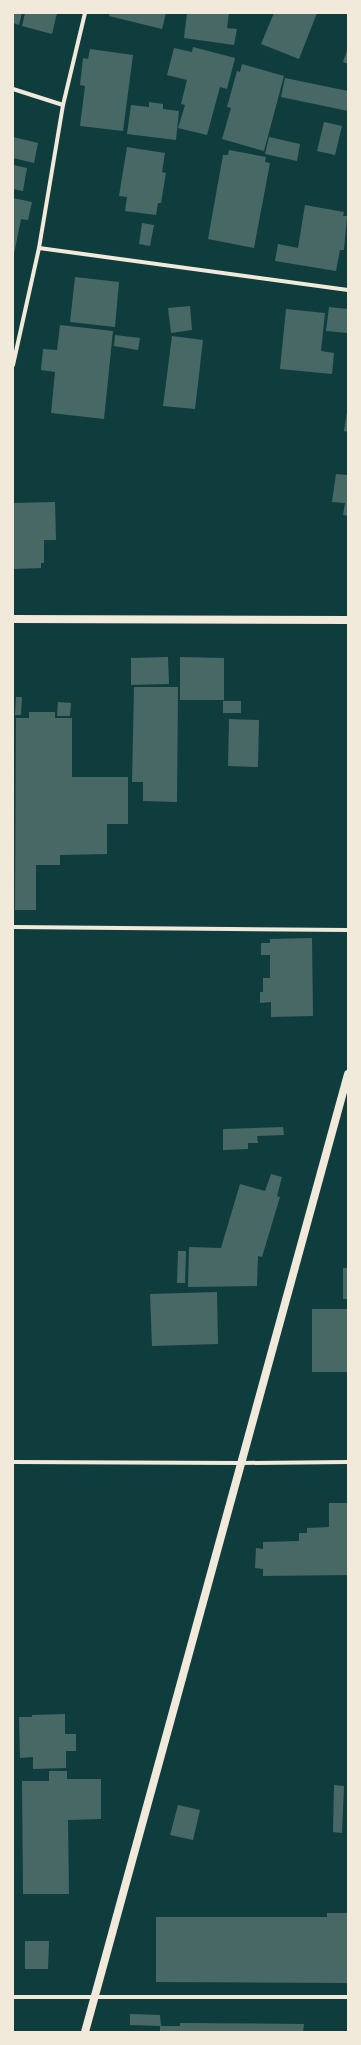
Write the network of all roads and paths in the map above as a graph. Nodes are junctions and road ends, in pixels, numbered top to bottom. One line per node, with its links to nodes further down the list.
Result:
1 (85, 13): 3 (street)
2 (13, 89): 3 (street)
3 (63, 105): 4 (street)
4 (39, 248): 5 (street); 6 (street)
5 (348, 290)
6 (13, 365)
7 (13, 619): 8 (main road)
8 (348, 620)
9 (13, 927): 10 (street)
10 (348, 930)
11 (348, 1074): 14 (main road)
12 (13, 1462): 14 (street)
13 (348, 1462): 14 (street)
14 (242, 1463): 15 (main road)
15 (95, 1996): 16 (street); 17 (street); 18 (main road)
16 (13, 1997)
17 (348, 1997)
18 (85, 2032)

